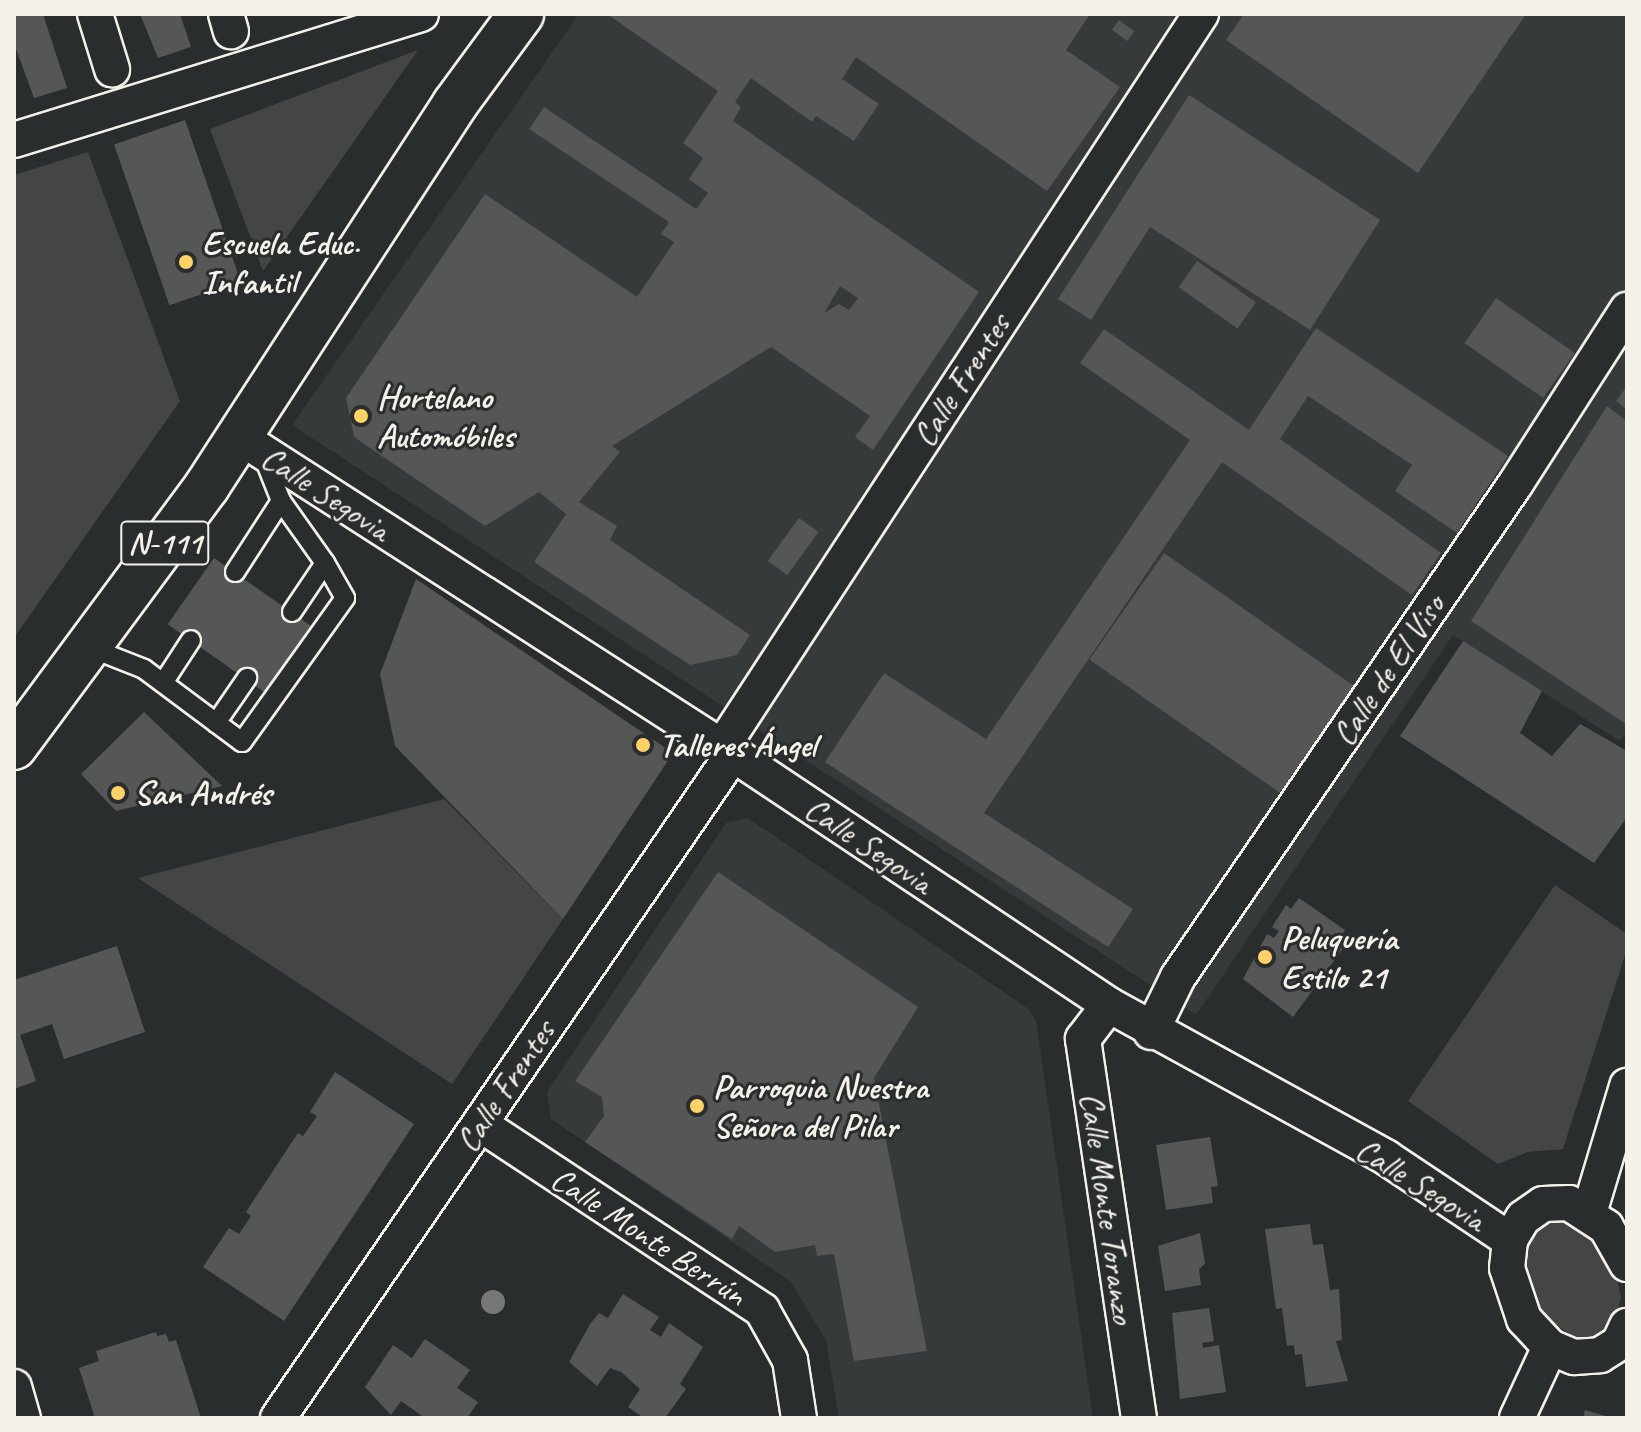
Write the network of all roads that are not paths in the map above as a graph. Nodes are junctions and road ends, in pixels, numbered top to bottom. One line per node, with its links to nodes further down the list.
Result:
1 (95, 14): 6 (street)
2 (421, 14): 7 (street)
3 (499, 14): 18 (main road)
4 (521, 14): 9 (main road, N-111)
5 (1201, 14): 21 (street, Calle Frentes)
6 (112, 69)
7 (14, 140)
8 (1627, 310): 23 (street, Calle de El Viso)
9 (250, 444): 10 (lane); 15 (main road, N-111); 21 (street, Calle Segovia)
10 (281, 501): 11 (lane); 12 (lane)
11 (325, 563): 13 (lane); 19 (lane)
12 (235, 572)
13 (292, 612)
14 (191, 640): 17 (lane)
15 (91, 648): 17 (lane); 20 (main road)
16 (247, 678): 19 (lane)
17 (163, 683): 19 (lane)
18 (14, 707)
19 (216, 723)
20 (14, 747)
21 (727, 750): 22 (street, Calle Segovia); 25 (street, Calle Frentes)
22 (1109, 1005): 23 (street, Calle Segovia); 35 (street, Calle Monte Toranzo)
23 (1151, 1032): 27 (street, Calle Segovia)
24 (1627, 1086): 26 (street)
25 (480, 1124): 33 (street, Calle Frentes); 34 (street, Calle Monte Berrún)
26 (1589, 1213): 27 (street); 28 (street)
27 (1510, 1240): 30 (street)
28 (1627, 1264)
29 (1624, 1340): 30 (street)
30 (1550, 1347): 36 (street)
31 (14, 1387): 32 (street)
32 (23, 1418)
33 (278, 1418)
34 (799, 1418)
35 (1139, 1418)
36 (1517, 1418)

